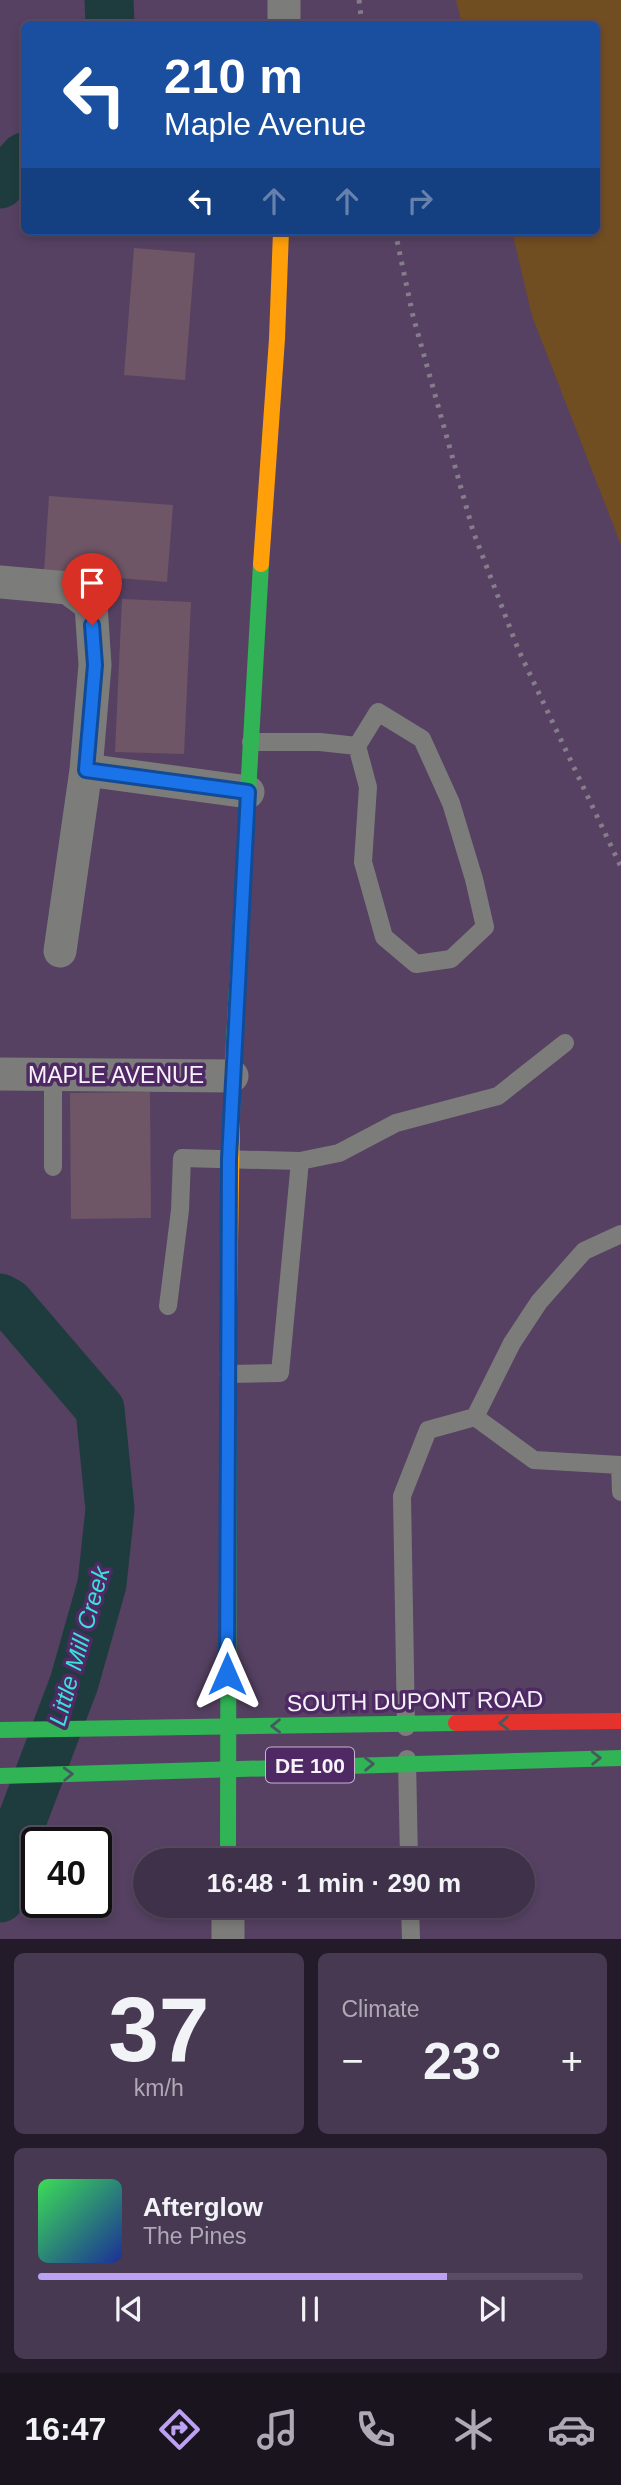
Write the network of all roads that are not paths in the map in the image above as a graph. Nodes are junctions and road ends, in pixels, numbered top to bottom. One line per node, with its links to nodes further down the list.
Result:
1 (284, 0): 2 (street)
2 (284, 21)
3 (281, 235): 5 (street)
4 (0, 582): 7 (street)
5 (251, 742): 6 (lane); 8 (street)
6 (357, 746): 6 (lane)
7 (86, 770): 8 (street); 9 (street)
8 (248, 792): 13 (street)
9 (60, 951)
10 (565, 1043): 15 (lane)
11 (0, 1074): 12 (street, MAPLE AVENUE)
12 (53, 1075): 13 (street, MAPLE AVENUE); 16 (lane)
13 (232, 1076): 14 (street)
14 (229, 1159): 15 (lane); 18 (lane); 19 (street)
15 (300, 1161): 19 (lane)
16 (53, 1167)
17 (621, 1234): 20 (lane)
18 (168, 1306)
19 (228, 1374): 27 (street)
20 (475, 1417): 21 (lane); 28 (lane)
21 (621, 1464): 22 (lane)
22 (621, 1492)
23 (621, 1721): 24 (street, SOUTH DUPONT ROAD / DE 100, one-way to 24, bridge)
24 (0, 1731)
25 (621, 1758): 26 (street, DE 100, one-way to 25, bridge)
26 (0, 1776)
27 (228, 1848)
28 (409, 1848)
29 (228, 1918): 31 (street)
30 (410, 1918): 32 (lane)
31 (228, 1939)
32 (411, 1939)

